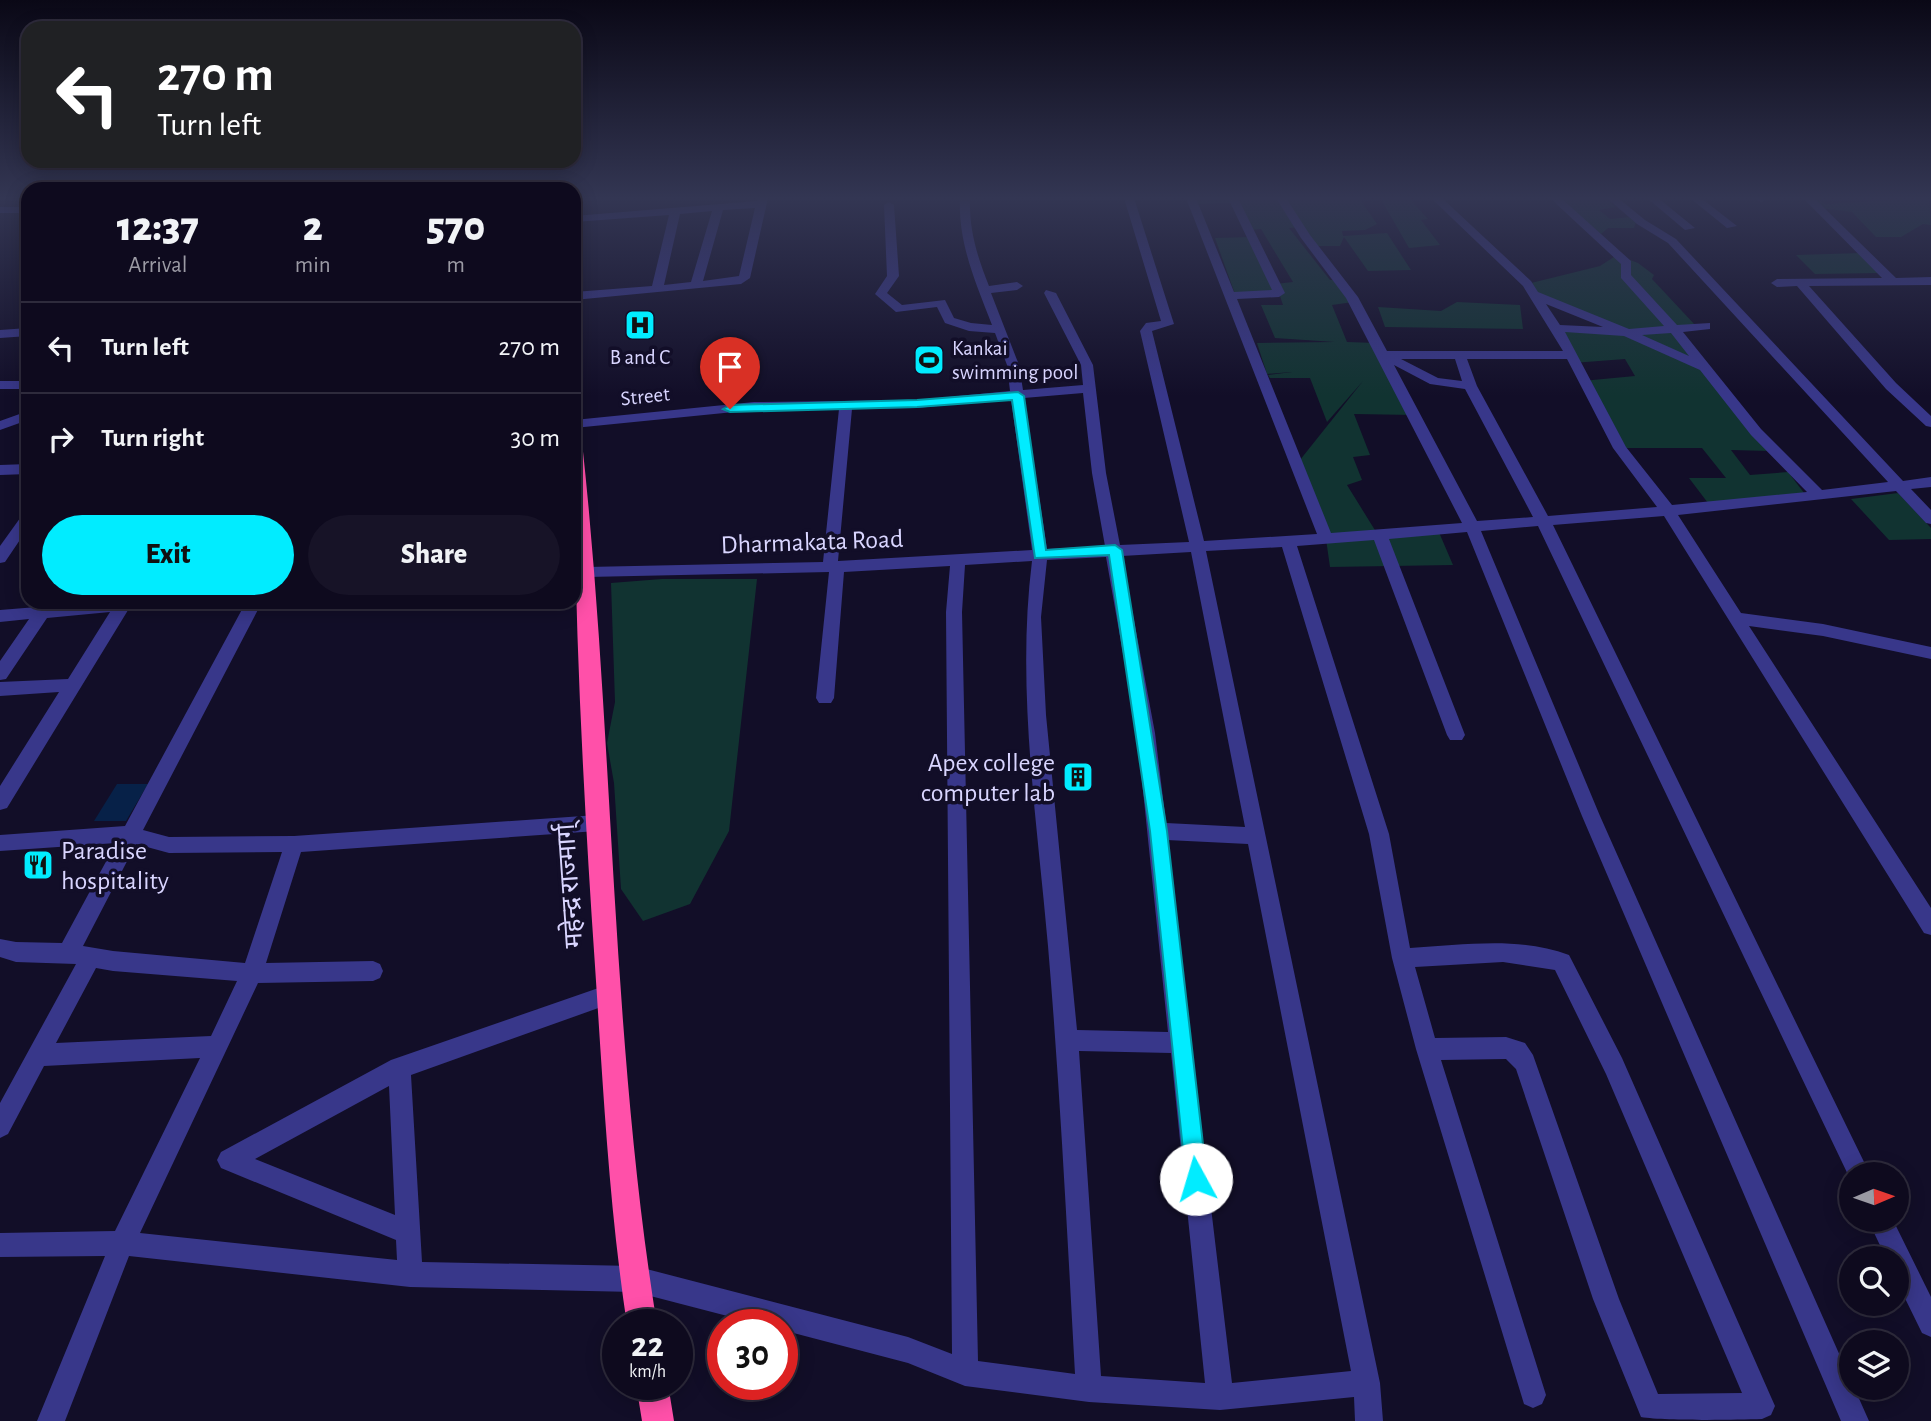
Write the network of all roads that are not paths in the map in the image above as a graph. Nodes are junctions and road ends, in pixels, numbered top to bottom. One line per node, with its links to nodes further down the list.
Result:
1 (663, 264): 20 (street)
2 (702, 264): 18 (street)
3 (747, 264): 18 (street)
4 (892, 264): 28 (street)
5 (975, 264): 21 (street)
6 (1150, 264): 61 (street)
7 (1217, 264): 25 (street)
8 (1265, 264): 25 (street)
9 (1327, 264): 34 (street)
10 (1506, 264): 23 (street)
11 (1627, 264): 29 (street)
12 (1693, 264): 50 (street)
13 (1875, 264): 15 (street)
14 (1931, 281): 15 (street)
15 (1893, 282): 17 (street)
16 (1777, 283): 17 (street)
17 (1800, 283): 45 (street)
18 (696, 286): 20 (street)
19 (1017, 286): 21 (street)
20 (657, 289): 24 (street)
21 (985, 290): 28 (street)
22 (1050, 293): 40 (street)
23 (1533, 294): 27 (street); 31 (street)
24 (581, 295)
25 (1229, 296): 60 (street)
26 (1706, 326): 29 (street)
27 (1554, 328): 31 (street); 35 (street)
28 (1001, 330): 41 (street)
29 (1675, 330): 31 (street); 36 (street)
30 (21, 332): 32 (street)
31 (1626, 332): 36 (street)
32 (0, 334)
33 (1459, 353): 34 (street); 35 (street); 39 (street)
34 (1384, 355): 39 (street); 57 (street)
35 (1569, 355): 52 (street)
36 (1704, 368): 51 (street)
37 (0, 385): 38 (street)
38 (21, 385)
39 (1470, 386): 55 (street)
40 (1091, 388): 41 (street, Street); 62 (street)
41 (1018, 396): 42 (street, Street); 63 (street)
42 (846, 405): 44 (street, Street); 66 (street)
43 (21, 418): 46 (street)
44 (581, 423)
45 (1931, 423)
46 (0, 426)
47 (21, 469): 48 (street)
48 (0, 470)
49 (1931, 482): 50 (street, Dharmakata Road)
50 (1899, 486): 51 (street, Dharmakata Road); 54 (street)
51 (1819, 496): 52 (street, Dharmakata Road)
52 (1668, 511): 55 (street, Dharmakata Road); 73 (street)
53 (581, 512): 67 (highway, महेन्द्र राज्मार्ग्)
54 (1931, 519)
55 (1543, 521): 57 (street, Dharmakata Road); 102 (street)
56 (21, 527): 64 (street)
57 (1472, 527): 58 (street, Dharmakata Road); 120 (street)
58 (1380, 535): 60 (street, Dharmakata Road); 79 (street)
59 (1287, 539): 60 (street, Dharmakata Road); 61 (street, Dharmakata Road); 91 (street)
60 (1325, 539)
61 (1197, 545): 62 (street, Dharmakata Road); 84 (street)
62 (1115, 550): 63 (street, Dharmakata Road); 82 (street)
63 (1040, 555): 65 (street, Dharmakata Road); 95 (street)
64 (0, 558)
65 (958, 558): 66 (street, Dharmakata Road); 111 (street)
66 (833, 566): 67 (street, Dharmakata Road); 78 (street)
67 (587, 572): 81 (highway, महेन्द्र राज्मार्ग्)
68 (32, 609): 72 (street)
69 (44, 609): 75 (street)
70 (121, 609): 76 (street)
71 (250, 609): 83 (street)
72 (0, 616)
73 (1736, 618): 74 (street); 87 (street)
74 (1931, 653)
75 (0, 674)
76 (74, 685): 77 (street); 80 (street)
77 (0, 689)
78 (825, 698)
79 (1456, 734)
80 (0, 802)
81 (597, 823): 86 (street); 94 (highway, महेन्द्र राज्मार्ग्)
82 (1159, 831): 84 (street); 96 (street)
83 (130, 834): 85 (street); 86 (street); 89 (street)
84 (1254, 836): 112 (street)
85 (0, 843)
86 (294, 844): 93 (street)
87 (1931, 926)
88 (0, 948): 89 (street)
89 (68, 953): 90 (street)
90 (92, 957): 93 (street); 99 (street)
91 (1402, 958): 98 (street); 98 (street)
92 (373, 971): 93 (street)
93 (252, 973): 97 (street)
94 (610, 994): 100 (street); 108 (highway, महेन्द्र राज्मार्ग्)
95 (1067, 1040): 96 (street); 113 (street)
96 (1182, 1043): 115 (street)
97 (217, 1046): 99 (street); 105 (street)
98 (1427, 1049): 114 (street)
99 (38, 1055): 101 (street)
100 (399, 1068): 104 (street); 104 (street)
101 (0, 1126)
102 (1852, 1162)
103 (1886, 1232): 110 (street)
104 (409, 1233): 107 (street)
105 (122, 1243): 106 (street); 107 (street); 117 (street)
106 (0, 1245)
107 (410, 1274): 108 (street)
108 (635, 1279): 109 (highway, महेन्द्र राज्मार्ग्); 111 (street)
109 (640, 1309)
110 (1931, 1324)
111 (965, 1373): 113 (street)
112 (1367, 1383): 115 (street); 119 (street)
113 (1089, 1390): 115 (street)
114 (1533, 1395)
115 (1220, 1397)
116 (655, 1400): 118 (highway)
117 (51, 1421)
118 (658, 1421)
119 (1369, 1421)
120 (1855, 1421)

